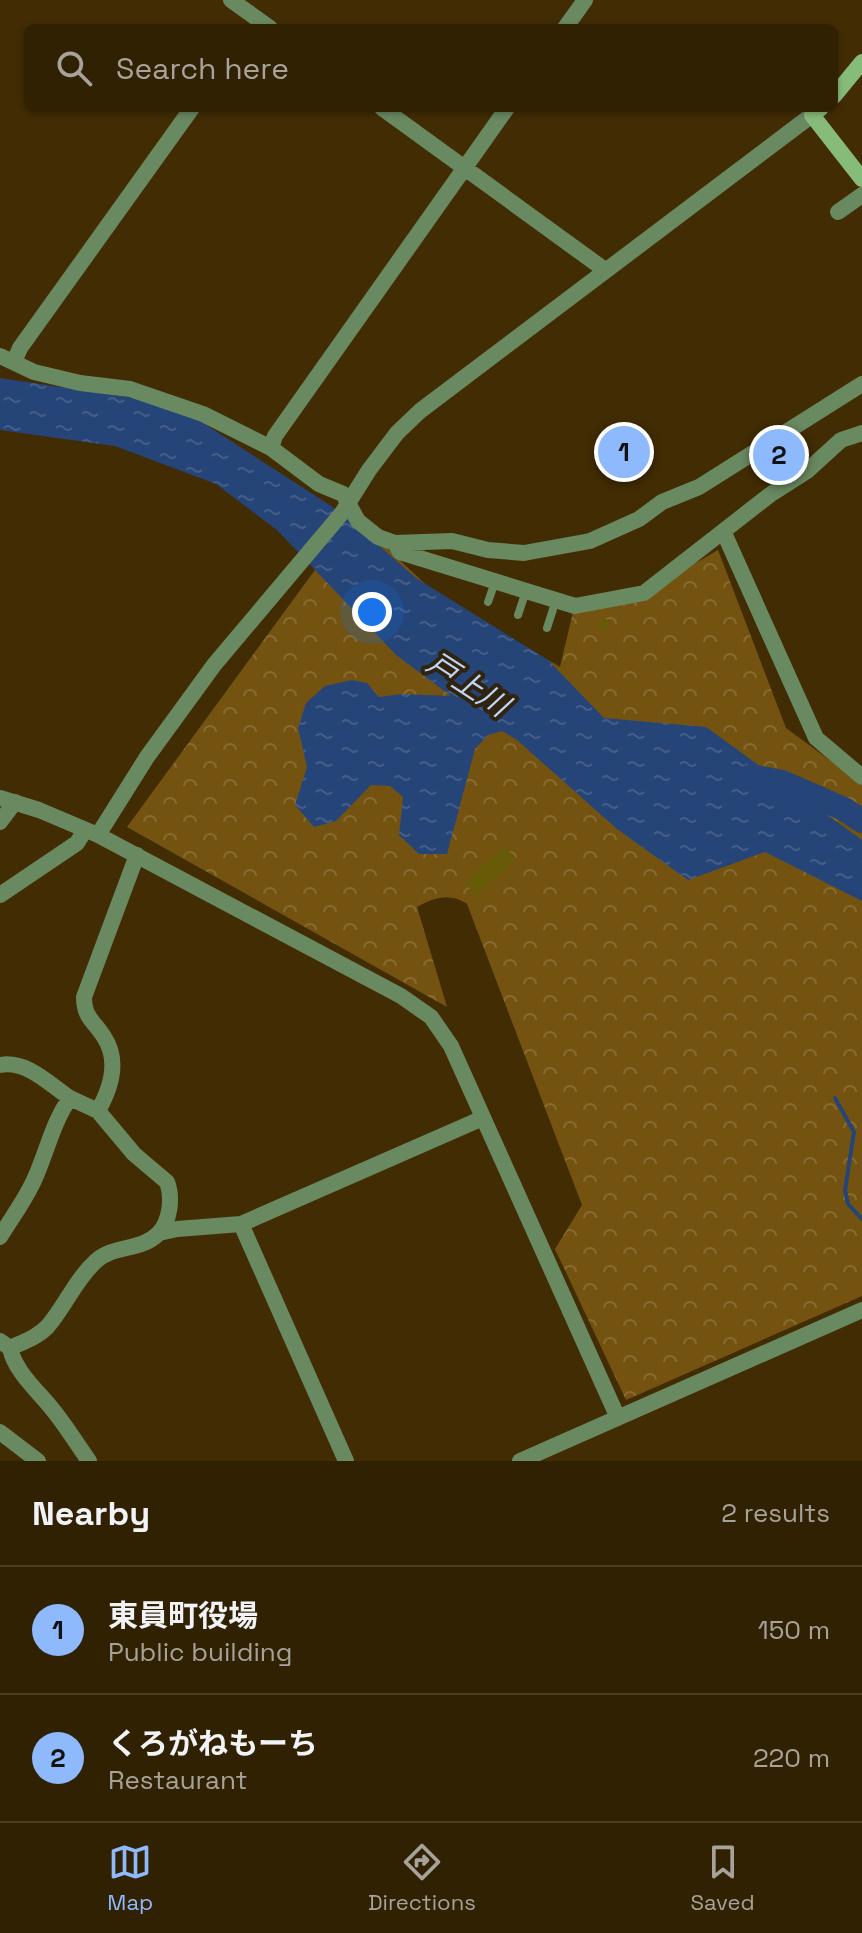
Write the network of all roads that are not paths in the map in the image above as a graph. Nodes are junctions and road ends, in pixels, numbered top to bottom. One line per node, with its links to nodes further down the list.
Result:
1 (231, 0): 3 (street)
2 (585, 0): 4 (street)
3 (258, 24)
4 (568, 24)
5 (862, 62): 6 (main road)
6 (838, 91)
7 (189, 112): 16 (street)
8 (388, 112): 11 (street)
9 (504, 112): 11 (street)
10 (816, 112): 12 (main road); 15 (street)
11 (465, 168): 15 (street); 19 (street)
12 (862, 179)
13 (862, 195): 14 (street)
14 (838, 212)
15 (605, 270): 20 (street)
16 (7, 359): 19 (street)
17 (862, 384): 22 (street)
18 (862, 433): 21 (street)
19 (271, 448): 20 (street)
20 (345, 508): 22 (street); 32 (street)
21 (724, 533): 25 (street); 29 (street)
22 (395, 543): 23 (street)
23 (495, 581): 24 (street); 26 (lane)
24 (526, 591): 25 (street); 27 (lane)
25 (556, 600): 28 (lane)
26 (488, 602)
27 (518, 615)
28 (547, 628)
29 (862, 777)
30 (7, 800): 31 (street); 32 (street)
31 (0, 822)
32 (92, 832): 33 (street); 34 (street)
33 (137, 855): 37 (street); 38 (street)
34 (0, 895)
35 (0, 1065): 36 (street)
36 (70, 1098): 37 (street); 41 (street)
37 (98, 1111): 40 (street)
38 (483, 1118): 39 (street); 44 (street)
39 (241, 1224): 40 (street); 48 (street)
40 (159, 1233): 43 (street)
41 (0, 1237)
42 (862, 1310): 44 (street)
43 (6, 1352): 47 (street)
44 (618, 1418): 49 (street)
45 (0, 1432): 46 (street)
46 (38, 1461)
47 (89, 1461)
48 (346, 1461)
49 (520, 1461)

